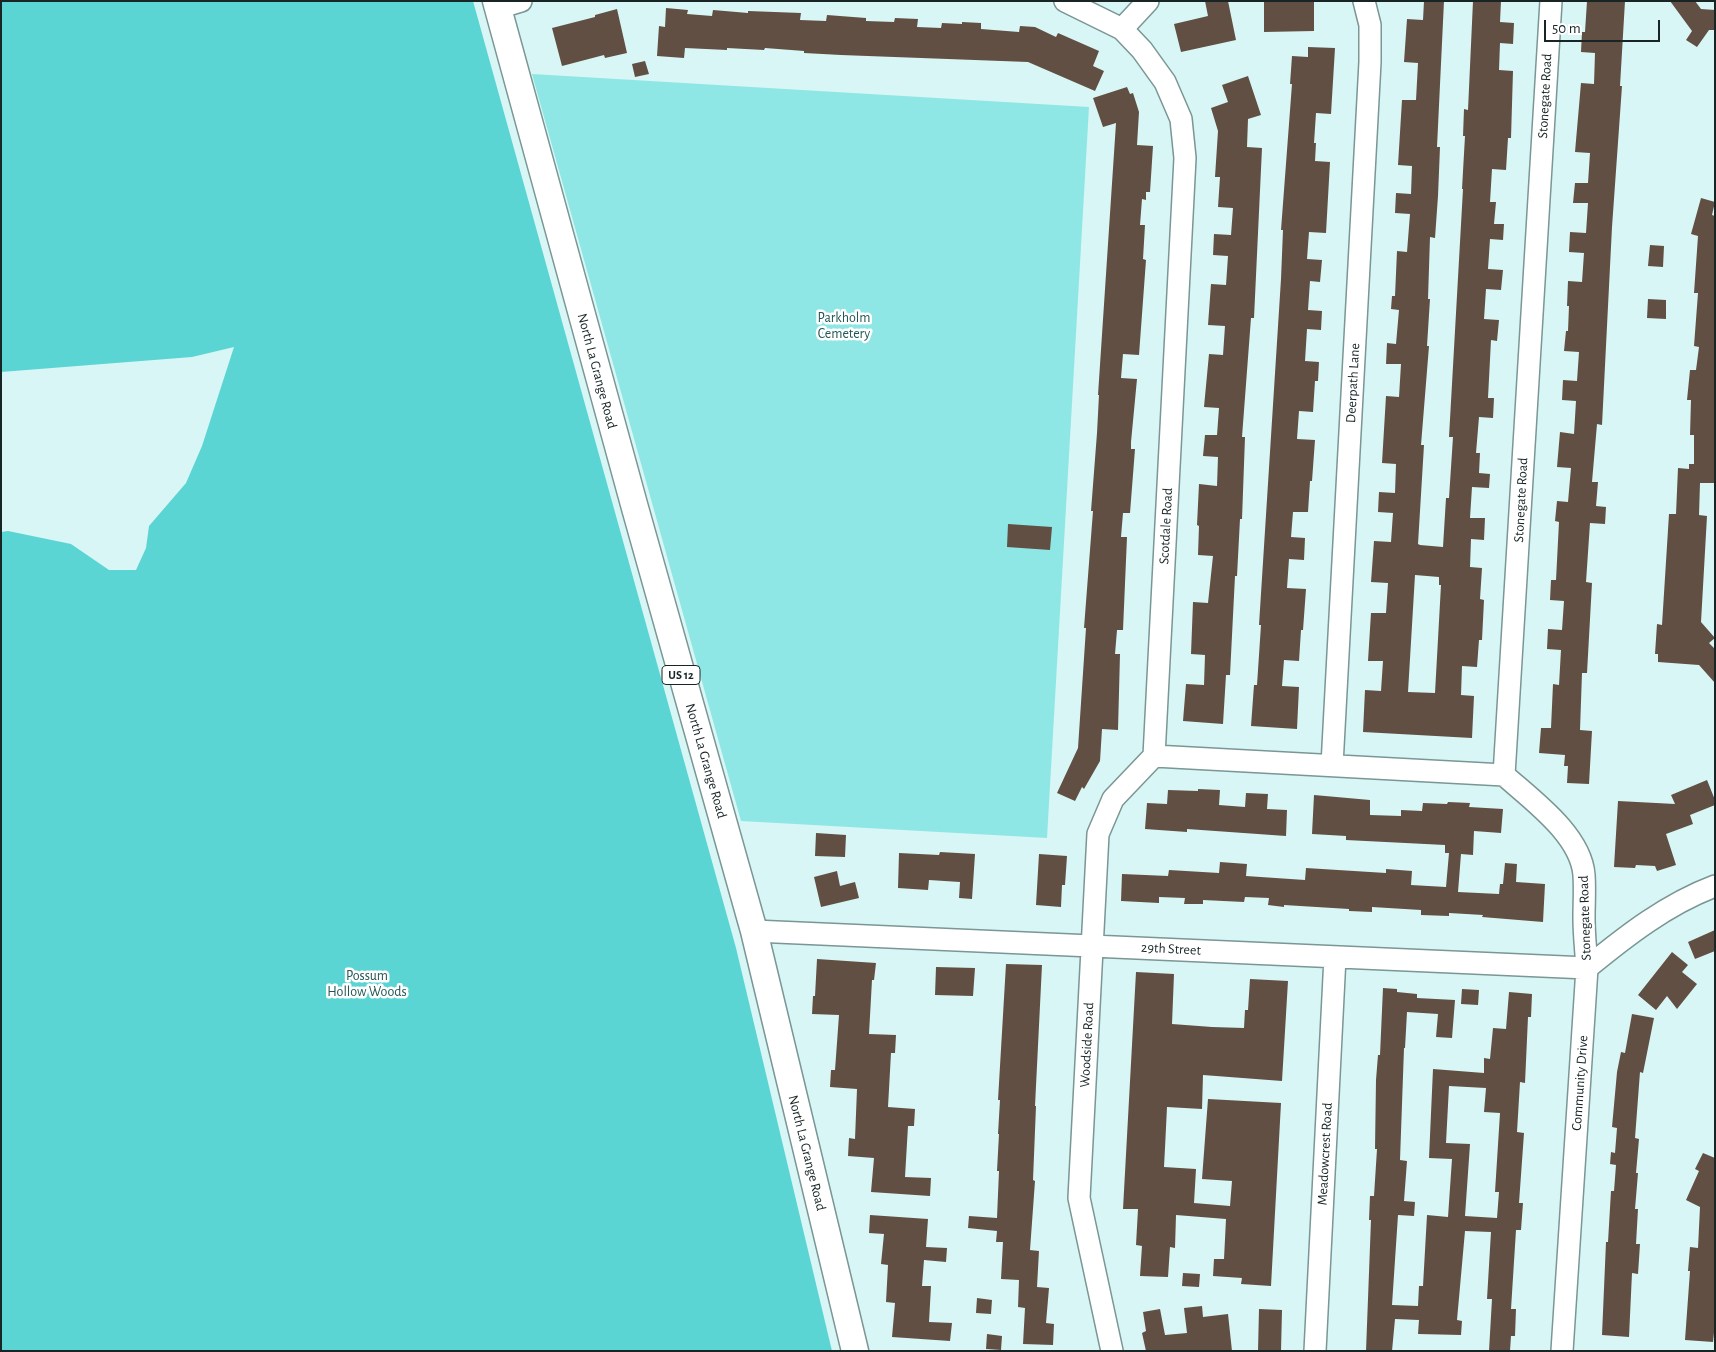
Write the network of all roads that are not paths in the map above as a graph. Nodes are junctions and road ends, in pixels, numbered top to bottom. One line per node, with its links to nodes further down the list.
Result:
1 (1065, 1): 6 (street, Scotdale Road)
2 (1148, 1): 6 (street)
3 (1364, 1): 8 (street, Deerpath Lane)
4 (1551, 1): 9 (street, Stonegate Road)
5 (505, 4): 11 (main road, North La Grange Road / US 12)
6 (1122, 29): 7 (street, Scotdale Road)
7 (1154, 756): 8 (street); 12 (street, Woodside Road)
8 (1332, 765): 9 (street)
9 (1504, 775): 14 (street, Stonegate Road)
10 (1715, 886): 14 (street)
11 (754, 931): 12 (street, 29th Street); 15 (main road, North La Grange Road / US 12)
12 (1092, 945): 13 (street, 29th Street); 16 (street, Woodside Road)
13 (1335, 957): 14 (street, 29th Street); 17 (street, Meadowcrest Road)
14 (1587, 968): 18 (street, Community Drive)
15 (855, 1351)
16 (1112, 1351)
17 (1315, 1351)
18 (1562, 1351)

